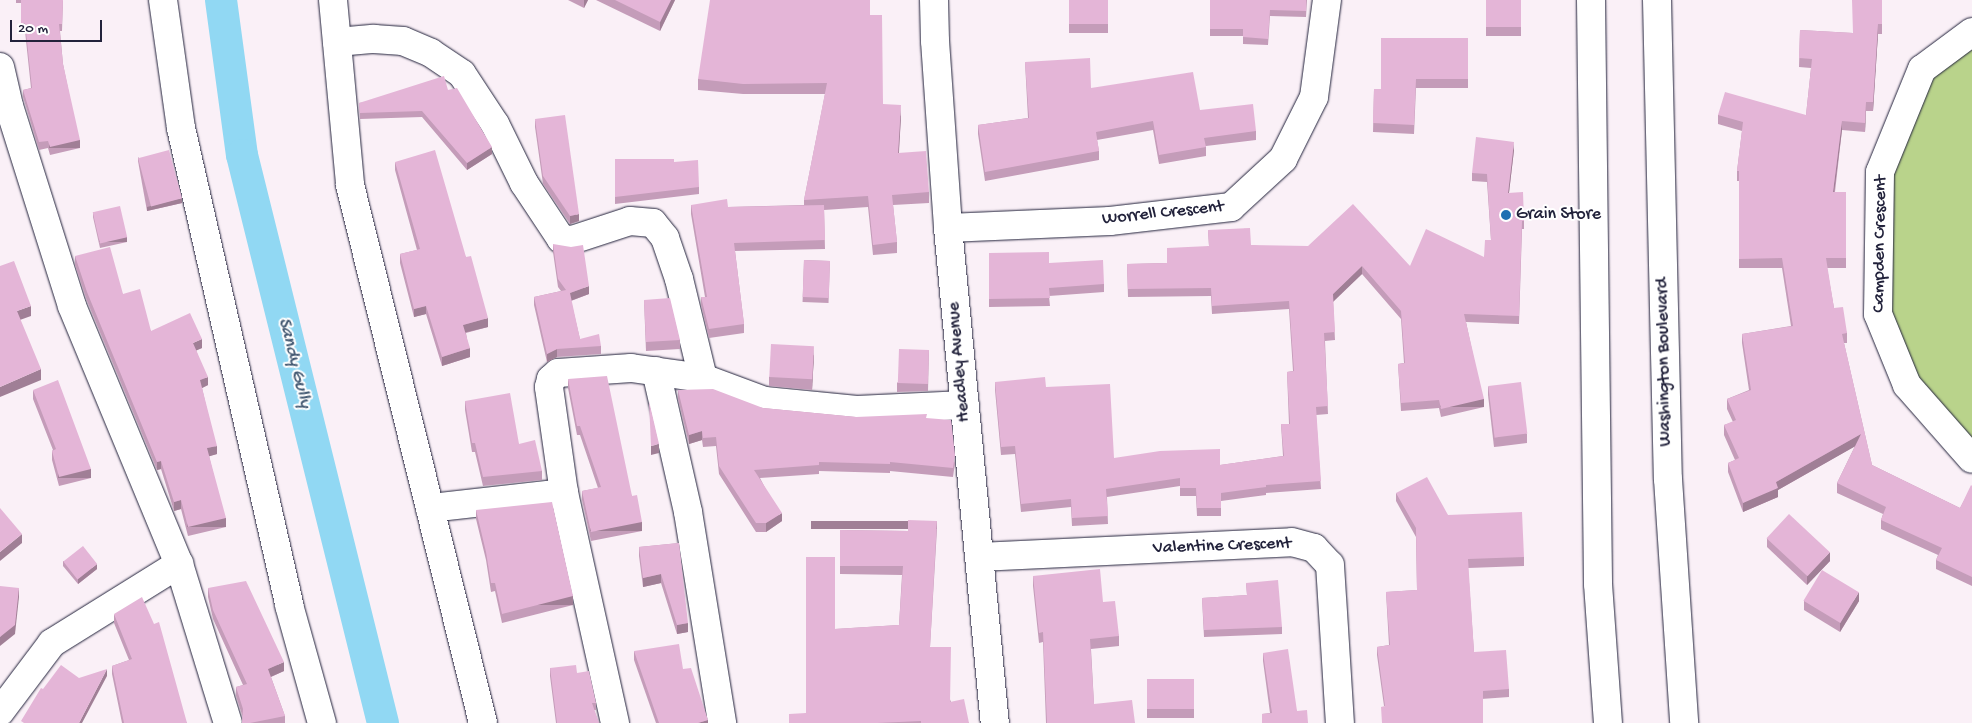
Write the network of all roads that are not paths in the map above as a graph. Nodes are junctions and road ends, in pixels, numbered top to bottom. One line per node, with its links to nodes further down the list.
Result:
1 (163, 0): 21 (main road)
2 (333, 0): 8 (main road)
3 (934, 0): 10 (main road, Headley Avenue)
4 (1327, 0): 10 (main road, Worrell Crescent)
5 (1591, 0): 27 (main road)
6 (1657, 0): 28 (main road, Washington Boulevard)
7 (1972, 32): 14 (main road, Campden Crescent)
8 (337, 42): 12 (main road); 16 (main road)
9 (0, 68): 18 (main road)
10 (948, 228): 13 (main road, Headley Avenue)
11 (656, 371): 12 (main road); 15 (main road); 24 (main road)
12 (704, 378): 13 (main road)
13 (964, 405): 17 (main road, Headley Avenue)
14 (1972, 459)
15 (564, 493): 16 (main road); 23 (main road)
16 (430, 508): 22 (main road)
17 (979, 557): 25 (main road, Headley Avenue); 26 (main road, Valentine Crescent)
18 (179, 564): 19 (main road); 20 (main road)
19 (0, 712)
20 (228, 723)
21 (322, 723)
22 (483, 723)
23 (615, 723)
24 (722, 723)
25 (995, 723)
26 (1340, 723)
27 (1608, 723)
28 (1684, 723)

